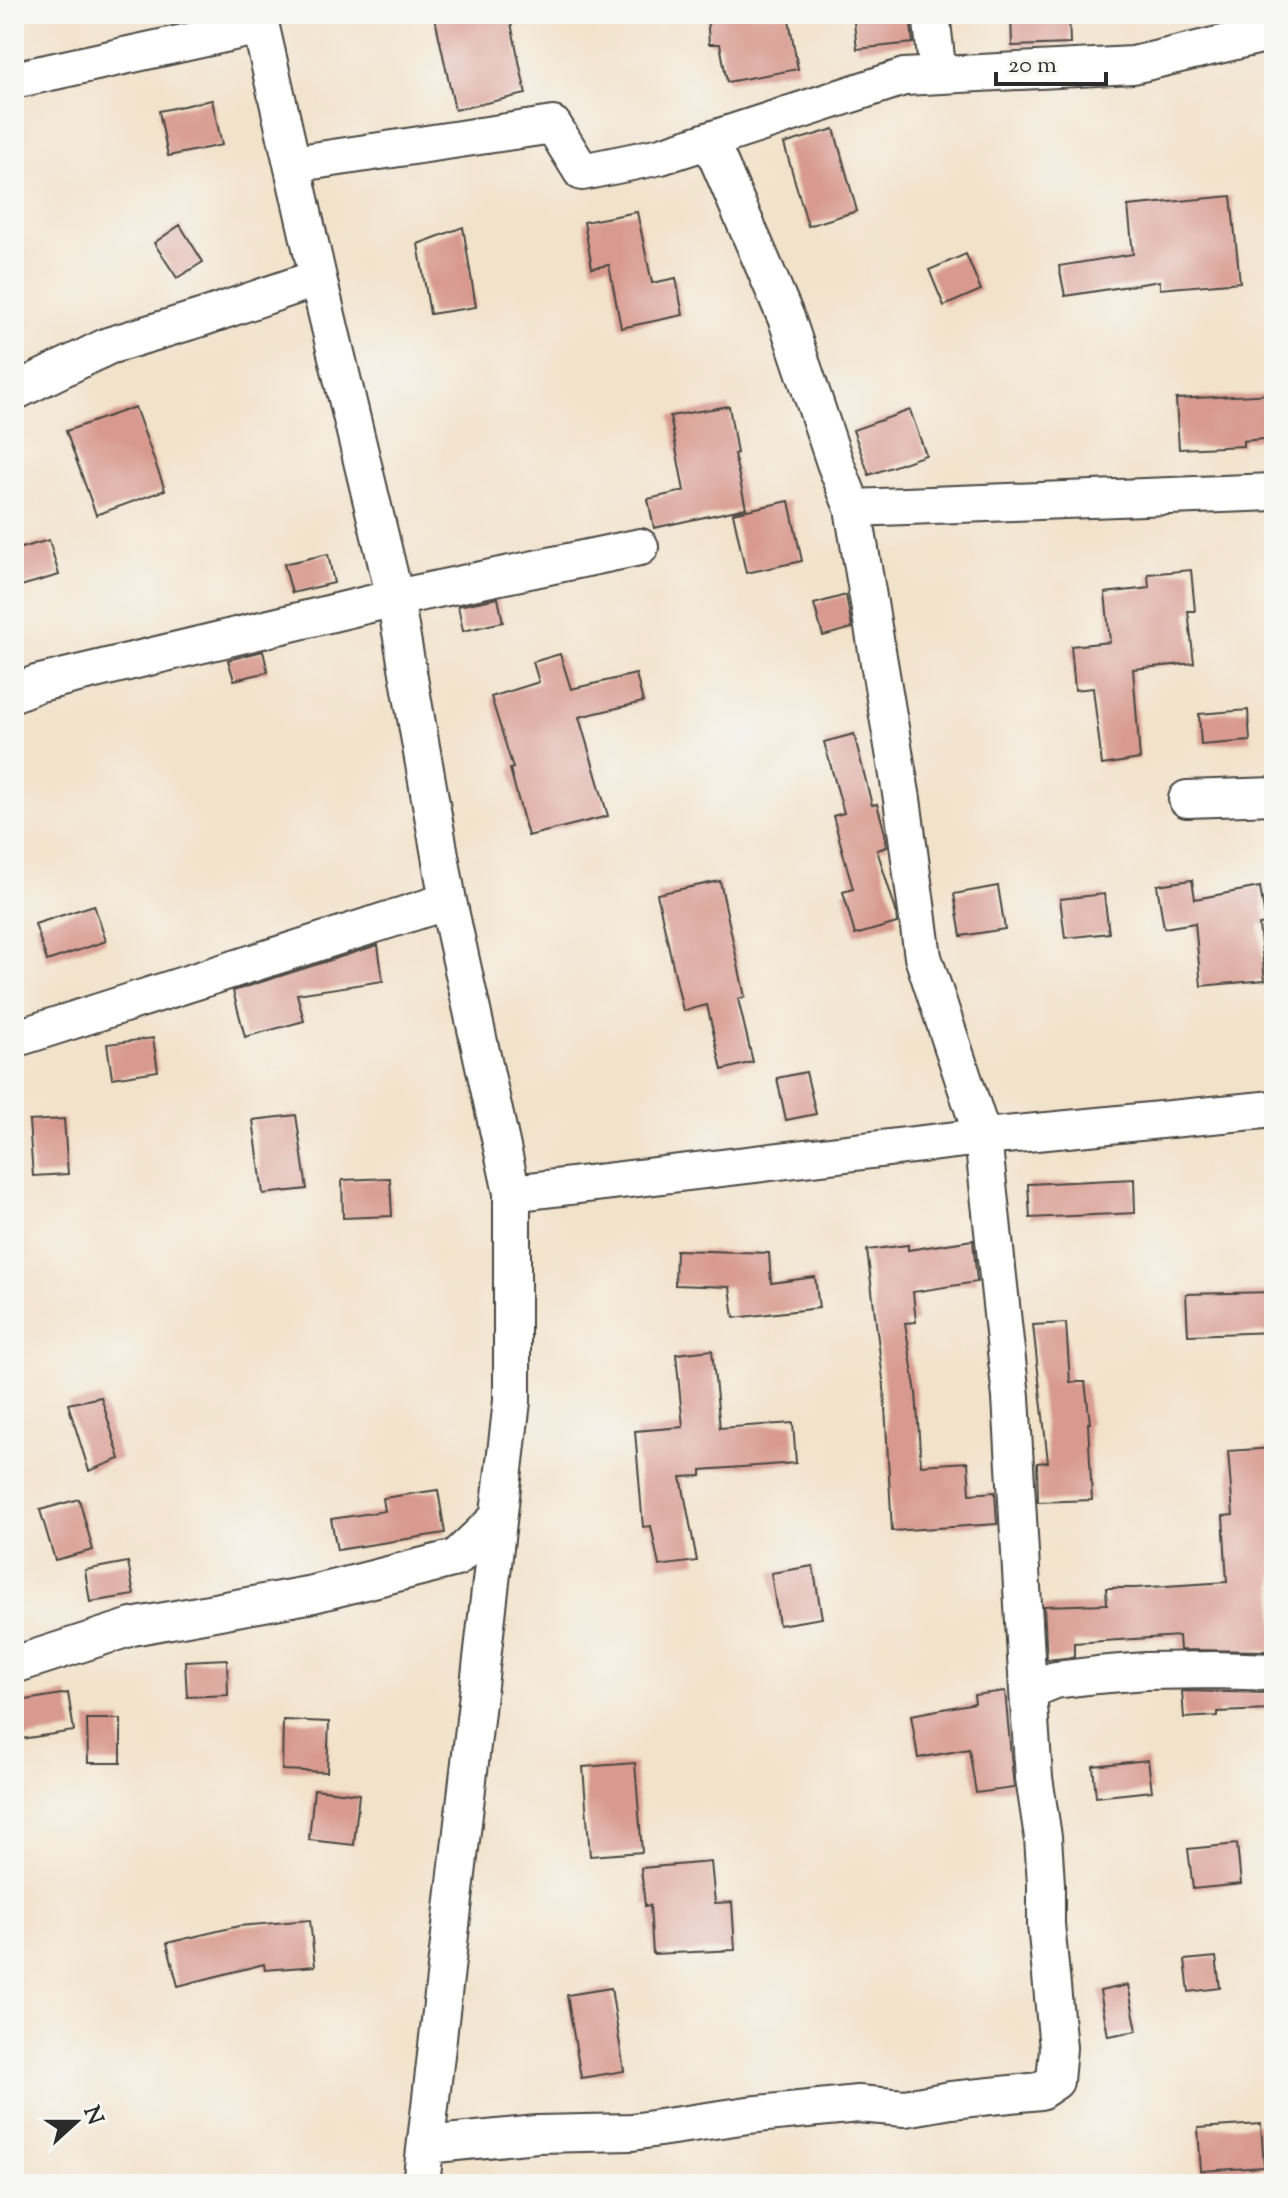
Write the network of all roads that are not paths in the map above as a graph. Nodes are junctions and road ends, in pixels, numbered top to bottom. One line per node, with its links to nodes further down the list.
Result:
1 (931, 14): 4 (street)
2 (260, 20): 5 (street); 7 (street)
3 (1274, 32): 4 (street)
4 (938, 75): 6 (street)
5 (14, 80)
6 (710, 141): 7 (street); 11 (street)
7 (293, 164): 8 (street)
8 (318, 278): 9 (street); 13 (street)
9 (14, 392)
10 (1274, 492): 11 (street)
11 (853, 508): 20 (street)
12 (640, 547): 13 (street)
13 (395, 598): 14 (street); 17 (street)
14 (14, 693)
15 (1274, 796): 16 (street)
16 (1187, 799)
17 (448, 901): 18 (street); 21 (street)
18 (14, 1039)
19 (1274, 1109): 20 (street)
20 (983, 1138): 21 (street); 25 (street)
21 (512, 1193): 22 (street)
22 (497, 1519): 23 (street); 26 (street)
23 (14, 1665)
24 (1274, 1672): 25 (street)
25 (1028, 1691): 26 (street)
26 (426, 2145): 27 (street)
27 (421, 2184)

